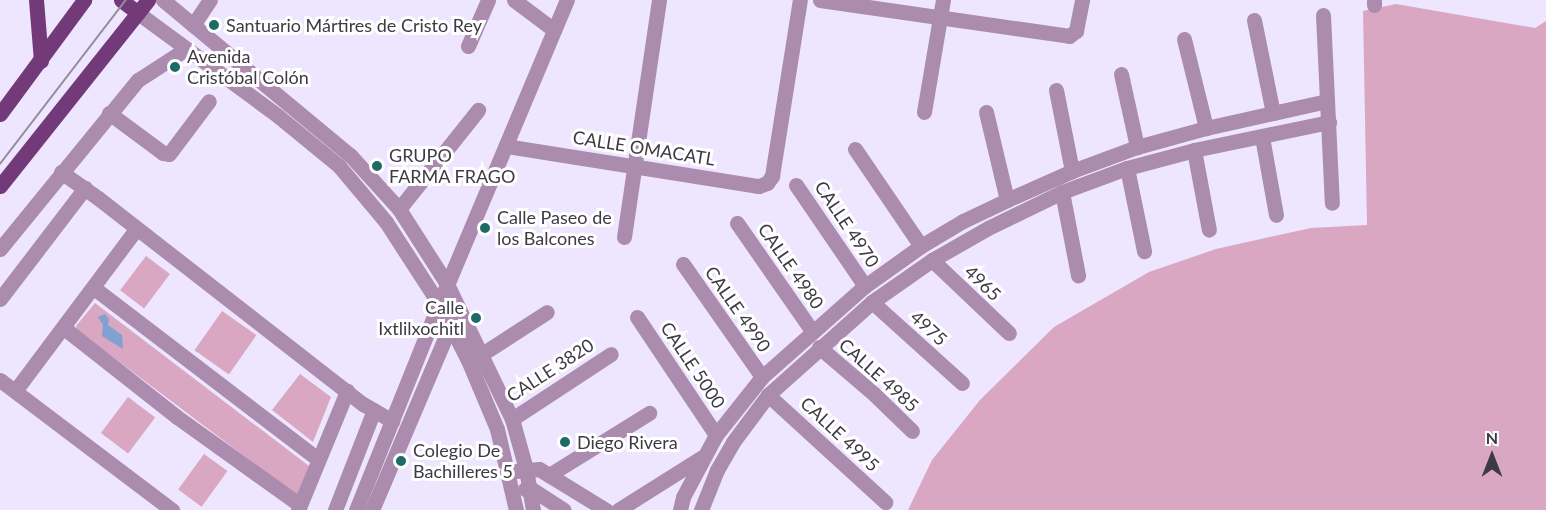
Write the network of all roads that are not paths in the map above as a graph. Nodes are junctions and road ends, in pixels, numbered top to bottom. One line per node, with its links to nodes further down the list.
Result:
1 (36, 0): 26 (main road)
2 (84, 0): 26 (main road)
3 (121, 0): 15 (main road)
4 (148, 0): 15 (main road)
5 (163, 0): 16 (street)
6 (210, 0): 20 (street)
7 (488, 0): 24 (street)
8 (514, 0): 21 (street)
9 (567, 0): 21 (street)
10 (659, 0): 43 (street)
11 (800, 0): 43 (street, CALLE OMACATL)
12 (820, 0): 18 (street)
13 (943, 0): 18 (street)
14 (1082, 0): 18 (street)
15 (138, 13): 22 (street); 48 (main road)
16 (179, 14): 20 (street); 22 (street)
17 (1323, 15): 33 (street)
18 (939, 19): 31 (street)
19 (1254, 20): 35 (street)
20 (194, 25): 53 (street)
21 (554, 30): 39 (street)
22 (163, 32): 25 (street)
23 (1184, 39): 37 (street)
24 (468, 46)
25 (186, 49): 34 (street); 70 (street)
26 (40, 61): 36 (main road)
27 (1121, 74): 40 (street)
28 (1056, 90): 45 (street)
29 (209, 101): 34 (street)
30 (478, 110): 53 (street)
31 (924, 112)
32 (986, 112): 51 (street)
33 (1328, 112): 35 (street); 38 (street); 52 (street)
34 (109, 113): 46 (street)
35 (1273, 113): 37 (street)
36 (0, 114)
37 (1206, 128): 40 (street)
38 (1262, 137): 42 (street); 54 (street)
39 (506, 146): 43 (street, CALLE OMACATL); 65 (street)
40 (1137, 147): 45 (street)
41 (855, 149): 59 (street)
42 (1194, 150): 44 (street); 57 (street)
43 (635, 166): 58 (street)
44 (1127, 168): 50 (street); 61 (street)
45 (1072, 171): 51 (street)
46 (61, 172): 49 (street); 60 (street)
47 (796, 184): 66 (street, CALLE 4970)
48 (0, 186)
49 (85, 188): 56 (street); 68 (street)
50 (1062, 192): 62 (street); 64 (street)
51 (1007, 200): 59 (street)
52 (1332, 203)
53 (399, 208): 65 (street)
54 (1276, 215)
55 (737, 223): 76 (street, CALLE 4980)
56 (136, 229): 67 (street); 85 (street)
57 (1209, 230)
58 (624, 237)
59 (921, 246): 66 (street)
60 (0, 249)
61 (1144, 251)
62 (932, 260): 69 (street); 77 (street, 4965)
63 (683, 264): 81 (street, CALLE 4990)
64 (1078, 275)
65 (447, 284): 70 (street); 71 (street)
66 (865, 286): 76 (street)
67 (94, 288): 75 (street); 96 (street)
68 (0, 299)
69 (872, 302): 78 (street); 83 (street, 4975)
70 (439, 304): 74 (street); 90 (street)
71 (458, 306): 74 (street); 79 (street)
72 (547, 312): 79 (street)
73 (637, 317): 92 (street, CALLE 5000)
74 (450, 326): 94 (street); 98 (street)
75 (64, 328): 84 (street); 103 (street)
76 (812, 331): 81 (street)
77 (1009, 333)
78 (819, 347): 86 (street); 91 (street, CALLE 4985)
79 (482, 354): 89 (street)
80 (610, 354): 89 (street, CALLE 3820)
81 (762, 377): 92 (street)
82 (0, 380): 84 (street)
83 (962, 383)
84 (15, 391): 104 (street)
85 (346, 391): 87 (street); 96 (street)
86 (768, 395): 102 (street, CALLE 4995); 114 (street)
87 (374, 410): 90 (street); 105 (street)
88 (649, 412): 99 (street)
89 (512, 419): 97 (street)
90 (392, 421): 93 (street)
91 (912, 431)
92 (716, 435): 95 (street)
93 (384, 442): 94 (street); 106 (street)
94 (398, 448): 107 (street)
95 (703, 457): 112 (street); 113 (street)
96 (318, 459): 103 (street)
97 (526, 469): 98 (street); 99 (street); 100 (street)
98 (509, 473): 101 (street)
99 (549, 475): 111 (street)
100 (530, 488): 101 (street); 109 (street); 110 (street)
101 (513, 491): 108 (street)
102 (885, 502)
103 (299, 507)
104 (172, 510)
105 (335, 510)
106 (356, 510)
107 (372, 510)
108 (516, 510)
109 (533, 510)
110 (564, 510)
111 (606, 510)
112 (618, 510)
113 (680, 510)
114 (701, 510)

